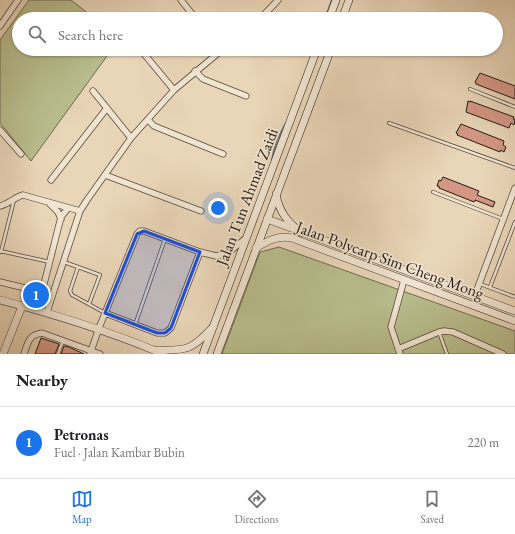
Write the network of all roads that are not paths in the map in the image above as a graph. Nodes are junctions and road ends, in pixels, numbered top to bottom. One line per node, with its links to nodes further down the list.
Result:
1 (18, 0): 10 (street)
2 (180, 0): 6 (street)
3 (278, 0): 7 (street)
4 (336, 0): 8 (street)
5 (349, 0): 9 (street)
6 (190, 12)
7 (267, 12)
8 (331, 12)
9 (345, 12)
10 (0, 26)
11 (146, 56): 16 (street)
12 (213, 56): 15 (street)
13 (314, 56): 48 (street, Jalan Tun Ahmad Zaidi)
14 (328, 56): 33 (street, Jalan Tun Ahmad Zaidi)
15 (195, 71): 16 (street); 19 (street)
16 (174, 90): 22 (street)
17 (470, 90): 20 (lane)
18 (93, 91): 21 (street)
19 (246, 96)
20 (515, 107)
21 (107, 108): 25 (street); 30 (street)
22 (148, 120): 25 (street); 27 (street)
23 (389, 123): 28 (lane)
24 (0, 130): 26 (street)
25 (131, 138): 29 (street)
26 (21, 154)
27 (223, 154)
28 (515, 168)
29 (105, 175): 39 (street); 40 (street)
30 (51, 180)
31 (515, 188): 34 (street)
32 (433, 192): 43 (lane)
33 (276, 194): 42 (street, Jalan Tun Ahmad Zaidi); 45 (street)
34 (514, 195): 43 (street)
35 (14, 199): 36 (street); 37 (street); 47 (lane)
36 (48, 203): 38 (street); 41 (street)
37 (0, 206)
38 (68, 208): 39 (street); 41 (street)
39 (80, 211): 55 (street)
40 (201, 211)
41 (61, 219): 54 (street)
42 (266, 219): 45 (street, Jalan Polycarp Sim Cheng Mong); 50 (street, Jalan Tun Ahmad Zaidi)
43 (503, 219): 59 (street)
44 (515, 222): 60 (lane)
45 (302, 233): 53 (street, Jalan Polycarp Sim Cheng Mong)
46 (1, 234): 47 (lane)
47 (5, 235): 51 (lane)
48 (246, 238): 52 (street); 72 (street, Jalan Tun Ahmad Zaidi)
49 (166, 239): 52 (street); 69 (street); 71 (lane)
50 (256, 248): 57 (street, Jalan Polycarp Sim Cheng Mong); 85 (street, Jalan Tun Ahmad Zaidi)
51 (1, 251): 54 (lane)
52 (200, 252): 71 (street)
53 (372, 259): 57 (street); 61 (street, Jalan Polycarp Sim Cheng Mong)
54 (50, 262): 58 (street)
55 (63, 262): 56 (lane); 68 (street)
56 (78, 267): 65 (lane); 65 (lane)
57 (404, 280): 62 (street, Jalan Polycarp Sim Cheng Mong); 78 (street)
58 (0, 282)
59 (480, 284): 60 (lane); 61 (street)
60 (490, 287): 63 (lane)
61 (475, 295): 62 (street); 67 (street, Jalan Polycarp Sim Cheng Mong); 70 (street)
62 (449, 296): 70 (street, Jalan Polycarp Sim Cheng Mong)
63 (515, 297)
64 (0, 300): 66 (street)
65 (89, 304): 69 (lane)
66 (22, 306): 68 (street); 79 (street)
67 (515, 311)
68 (47, 312): 73 (street)
69 (105, 313): 71 (street); 73 (street)
70 (512, 320)
71 (135, 325)
72 (214, 326): 76 (street); 84 (street, Jalan Tun Ahmad Zaidi)
73 (99, 328): 76 (street); 77 (street)
74 (439, 332): 78 (street); 86 (lane); 87 (street)
75 (63, 340): 77 (street); 80 (street); 81 (lane)
76 (153, 350): 83 (street)
77 (91, 352): 82 (street)
78 (399, 352)
79 (3, 354)
80 (24, 354)
81 (58, 354)
82 (100, 354)
83 (163, 354)
84 (203, 354)
85 (217, 354)
86 (447, 354)
87 (503, 354)

